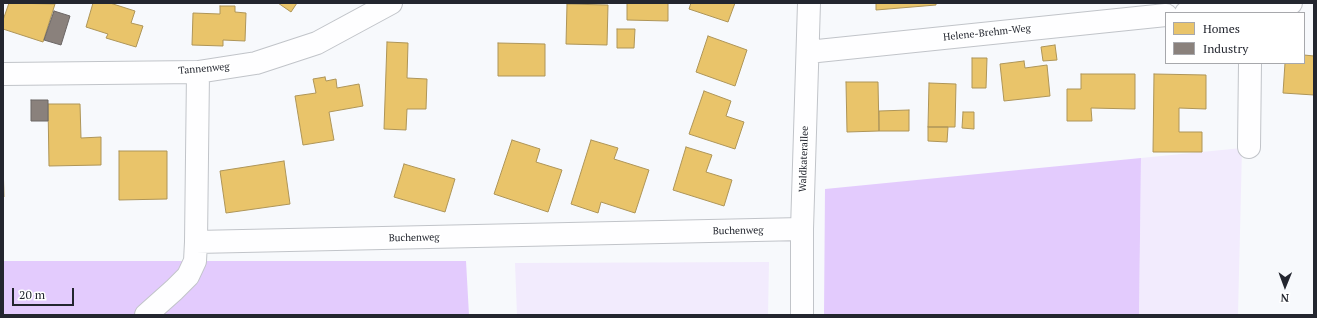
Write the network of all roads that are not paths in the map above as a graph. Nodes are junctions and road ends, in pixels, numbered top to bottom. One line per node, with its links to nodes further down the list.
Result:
1 (391, 3): 5 (street, Tannenweg)
2 (809, 3): 8 (street, Waldkaterallee)
3 (1291, 3): 4 (street)
4 (1250, 7): 6 (street)
5 (368, 8): 10 (street, Tannenweg)
6 (1197, 12)
7 (1165, 15): 8 (street, Helene-Brehm-Weg)
8 (808, 52): 13 (street, Waldkaterallee)
9 (1250, 64): 12 (street)
10 (198, 72): 11 (street, Tannenweg); 14 (street)
11 (3, 74)
12 (1249, 147)
13 (802, 229): 14 (street, Buchenweg); 16 (street, Waldkaterallee)
14 (196, 242): 15 (street)
15 (146, 315)
16 (802, 315)

